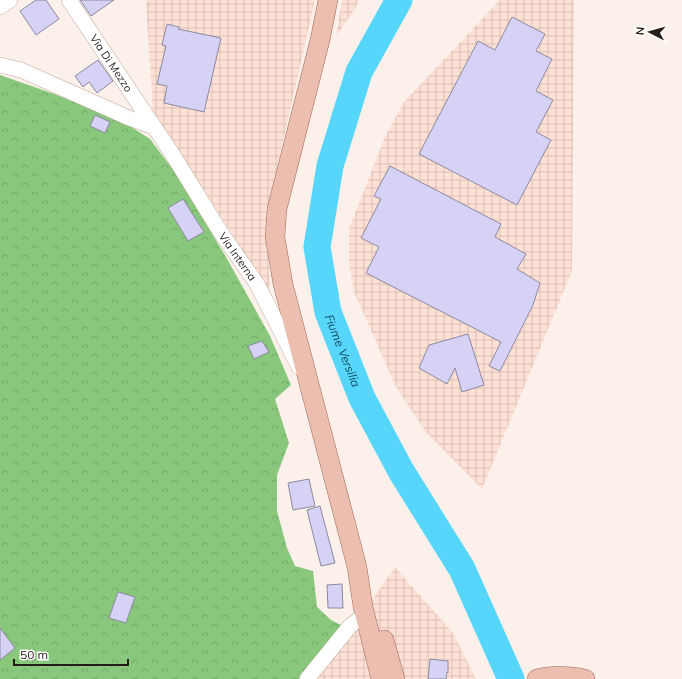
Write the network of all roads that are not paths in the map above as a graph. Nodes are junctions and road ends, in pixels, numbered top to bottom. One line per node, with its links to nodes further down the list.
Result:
1 (10, 0): 4 (street)
2 (69, 0): 6 (street, Via Di Mezzo)
3 (328, 0): 7 (main road)
4 (0, 7)
5 (0, 65): 6 (street)
6 (154, 127): 7 (street, Via Interna)
7 (311, 391): 8 (main road)
8 (359, 578): 9 (main road); 10 (main road)
9 (365, 615): 10 (main road); 11 (street)
10 (391, 677)
11 (307, 679)
12 (537, 679): 13 (main road)
13 (585, 679)

